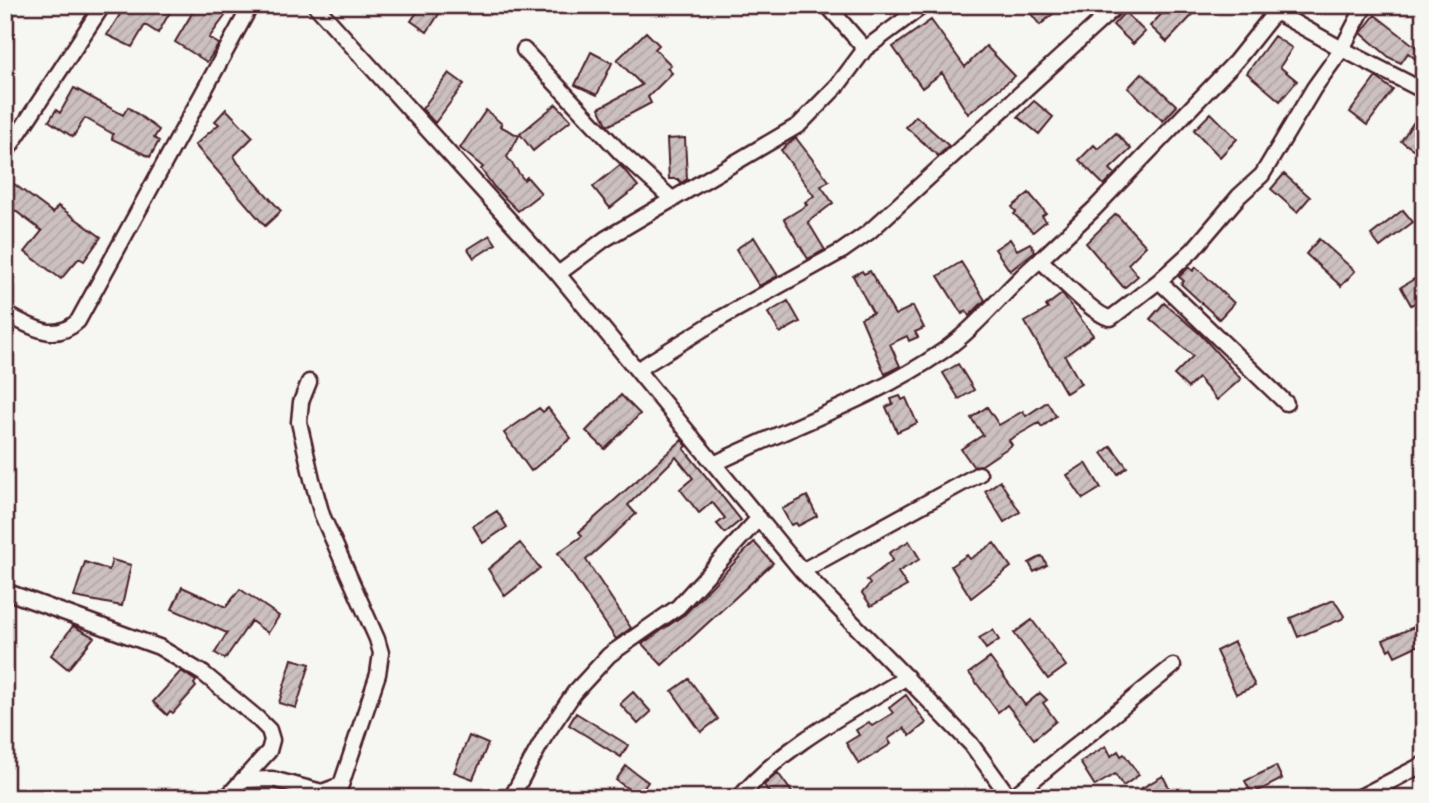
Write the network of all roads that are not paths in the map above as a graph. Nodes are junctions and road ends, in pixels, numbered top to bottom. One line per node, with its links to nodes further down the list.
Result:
1 (103, 5): 13 (street)
2 (251, 5): 18 (street)
3 (315, 5): 16 (street)
4 (827, 5): 9 (street)
5 (924, 5): 9 (street)
6 (1365, 5): 10 (street)
7 (1269, 9): 10 (street); 15 (street)
8 (1112, 10): 19 (street)
9 (865, 49): 14 (street)
10 (1342, 49): 12 (street); 17 (street)
11 (524, 50): 14 (street)
12 (1424, 91)
13 (5, 154)
14 (673, 200): 16 (street)
15 (1040, 260): 17 (street); 22 (street)
16 (558, 274): 19 (street)
17 (1159, 281): 21 (street)
18 (5, 314)
19 (637, 370): 22 (street)
20 (309, 382): 30 (street)
21 (1286, 403)
22 (715, 464): 24 (street)
23 (979, 474): 25 (street)
24 (759, 518): 25 (street); 32 (street)
25 (802, 570): 28 (street)
26 (5, 591): 30 (street)
27 (1173, 666): 34 (street)
28 (907, 677): 33 (street); 34 (street)
29 (1424, 764): 35 (street)
30 (242, 780): 31 (street)
31 (226, 798)
32 (511, 798)
33 (739, 798)
34 (1011, 798)
35 (1358, 798)

